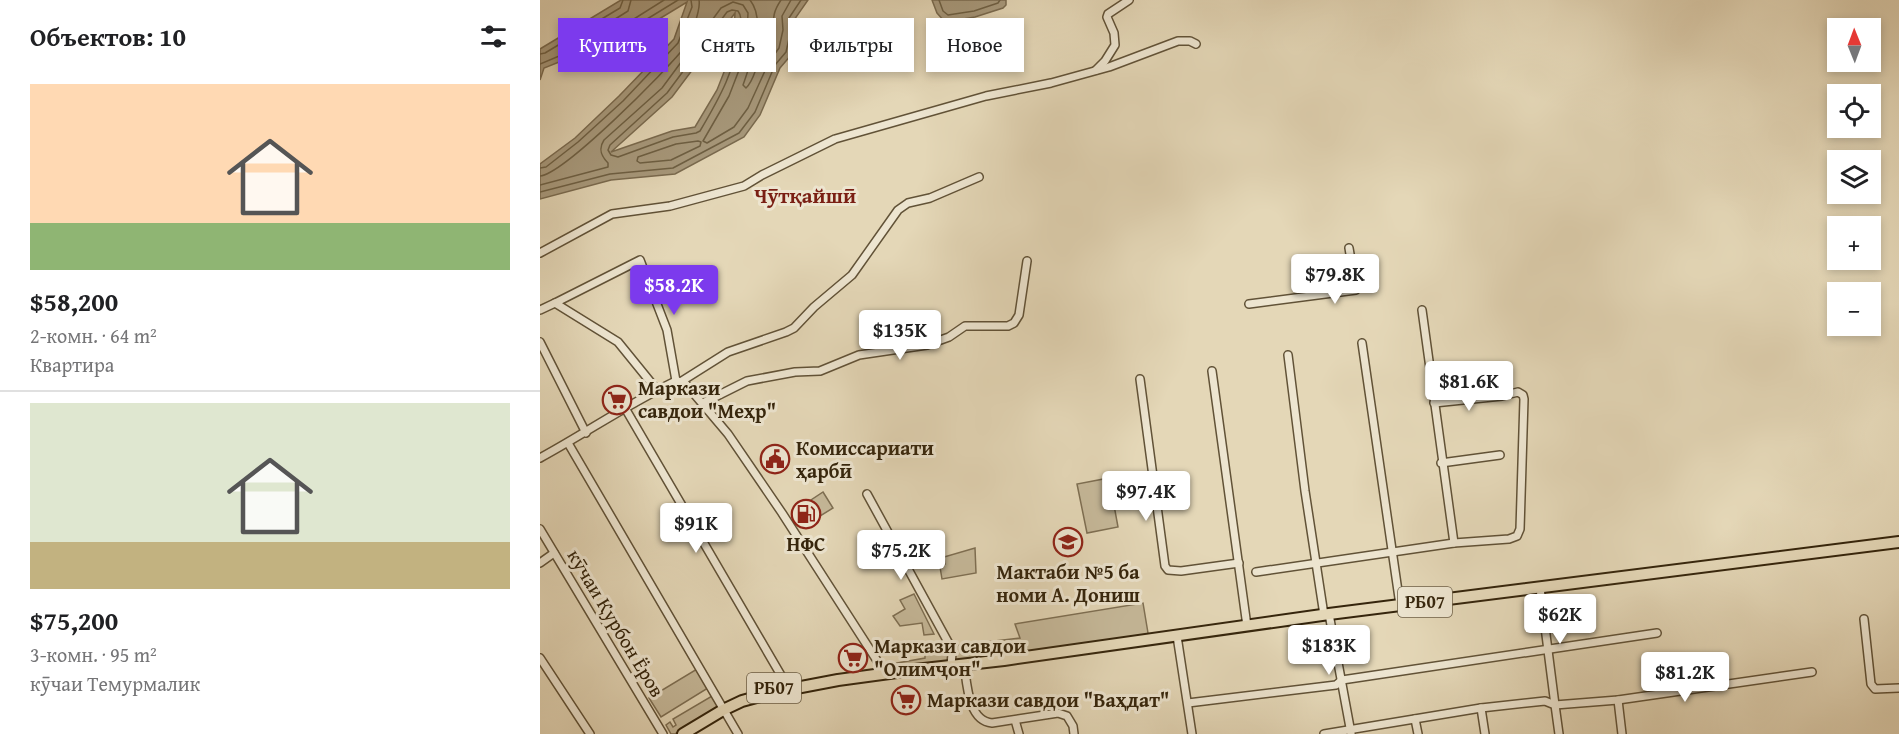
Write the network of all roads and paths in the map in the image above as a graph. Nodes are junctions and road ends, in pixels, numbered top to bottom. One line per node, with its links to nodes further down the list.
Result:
1 (1129, 0): 3 (street)
2 (1196, 44): 3 (street)
3 (1096, 70): 6 (street)
4 (979, 177): 17 (street)
5 (1349, 248): 9 (street)
6 (540, 253)
7 (1027, 261): 19 (street)
8 (555, 303): 10 (street); 17 (street); 18 (street)
9 (1249, 304)
10 (540, 310)
11 (1422, 310): 20 (street)
12 (540, 342): 22 (street)
13 (1362, 343): 32 (street)
14 (1288, 355): 35 (street)
15 (1212, 371): 34 (street)
16 (1140, 379): 34 (street)
17 (679, 381): 18 (street); 19 (street)
18 (657, 390): 21 (street)
19 (703, 403): 49 (street)
20 (1434, 403): 26 (street); 30 (street)
21 (625, 408): 22 (street); 51 (street)
22 (586, 433): 23 (street)
23 (567, 443): 25 (street); 56 (street)
24 (1500, 455): 26 (street)
25 (540, 458)
26 (1441, 463): 30 (street)
27 (867, 494): 47 (street)
28 (540, 529): 31 (street, кӯчаи Қурбон Ёров)
29 (1899, 542): 37 (highway, РБ07)
30 (1454, 543): 32 (street)
31 (554, 553): 33 (street); 62 (street, кӯчаи Қурбон Ёров)
32 (1393, 553): 35 (street); 38 (street)
33 (540, 562)
34 (1239, 563): 41 (street)
35 (1316, 563): 36 (street); 39 (street)
36 (1256, 572)
37 (1540, 588): 38 (highway, РБ07); 44 (street)
38 (1400, 605): 39 (highway, РБ07)
39 (1327, 614): 41 (highway, РБ07); 50 (street)
40 (1864, 619): 52 (street)
41 (1247, 626): 43 (highway, РБ07)
42 (1657, 633): 44 (street)
43 (1177, 636): 46 (highway, РБ07); 54 (street)
44 (1548, 650): 50 (street); 55 (street)
45 (540, 658): 61 (street)
46 (964, 664): 47 (highway, РБ07); 59 (street)
47 (951, 666): 49 (highway, РБ07)
48 (1812, 672): 53 (street)
49 (885, 673): 51 (highway, РБ07)
50 (1342, 680): 54 (street); 60 (street)
51 (788, 687): 56 (highway, РБ07)
52 (1899, 688)
53 (1618, 700): 55 (street); 73 (street)
54 (1188, 703): 68 (street)
55 (1555, 705): 57 (street); 72 (street)
56 (722, 708): 63 (highway, РБ07); 64 (highway, РБ07); 65 (street)
57 (1481, 708): 58 (street); 71 (street)
58 (1415, 719): 60 (street); 70 (street)
59 (1015, 720): 66 (street); 67 (street)
60 (1351, 732): 69 (street)
61 (590, 734)
62 (663, 734)
63 (673, 734)
64 (683, 734)
65 (738, 734)
66 (1019, 734)
67 (1074, 734)
68 (1192, 734)
69 (1324, 734)
70 (1418, 734)
71 (1485, 734)
72 (1558, 734)
73 (1622, 734)

